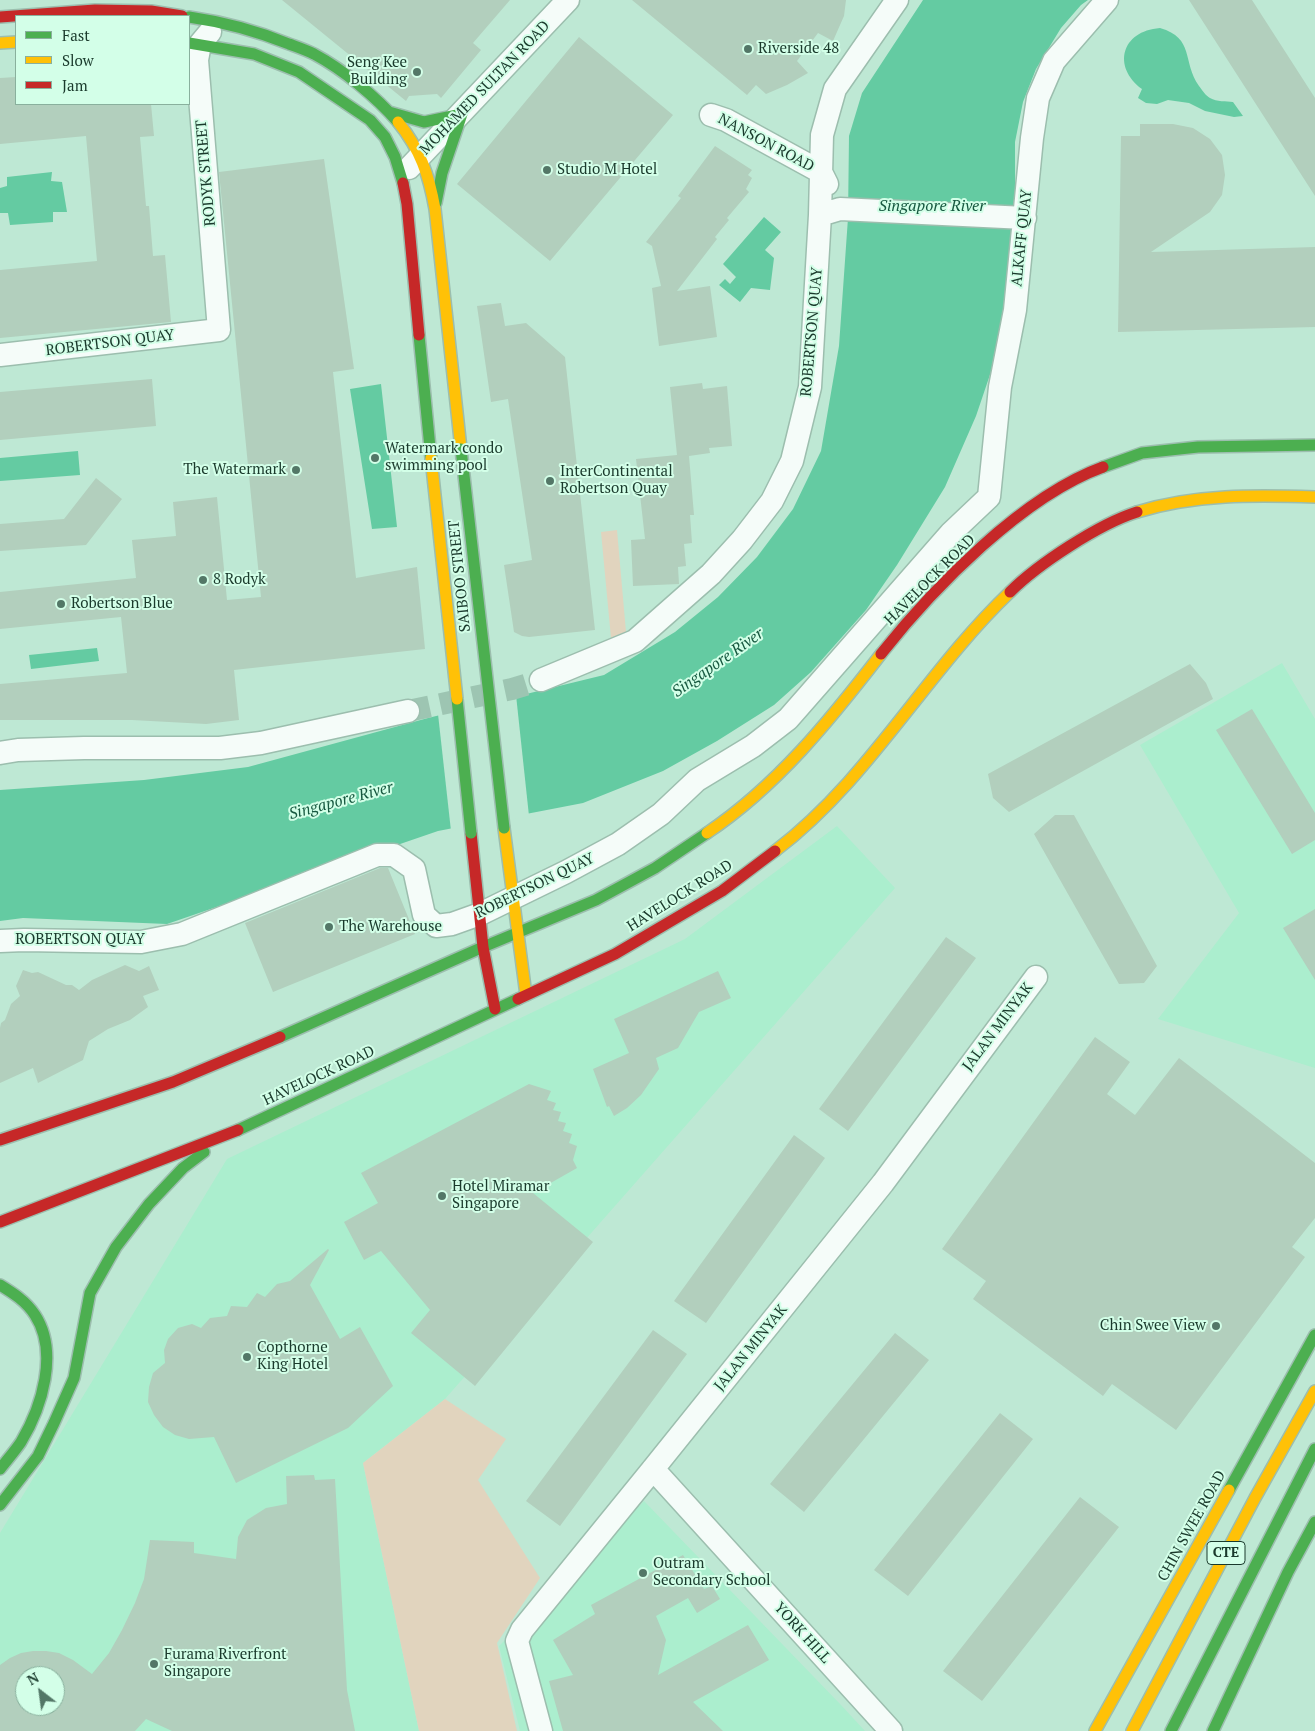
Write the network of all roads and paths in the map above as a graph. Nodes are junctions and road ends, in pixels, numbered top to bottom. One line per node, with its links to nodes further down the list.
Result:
1 (568, 0): 14 (street, MOHAMED SULTAN ROAD)
2 (896, 0): 17 (street)
3 (1107, 0): 21 (street, ALKAFF QUAY)
4 (27, 15): 5 (main road)
5 (176, 15)
6 (15, 16): 7 (main road)
7 (0, 17)
8 (190, 17): 9 (main road, SAIBOO STREET)
9 (217, 21): 12 (street); 13 (main road, SAIBOO STREET)
10 (15, 42): 11 (main road)
11 (0, 43)
12 (194, 44): 18 (main road, SAIBOO STREET); 22 (street, RODYK STREET)
13 (389, 112): 14 (main road); 16 (main road, SAIBOO STREET)
14 (462, 114): 16 (street, MOHAMED SULTAN ROAD); 19 (main road)
15 (711, 115): 17 (street, NANSON ROAD)
16 (420, 156): 18 (street, MOHAMED SULTAN ROAD); 19 (main road, SAIBOO STREET)
17 (821, 172): 20 (street)
18 (401, 176): 31 (main road, SAIBOO STREET, bridge)
19 (435, 209): 30 (main road, SAIBOO STREET, bridge)
20 (830, 212): 21 (street); 27 (street, ROBERTSON QUAY)
21 (1025, 218): 25 (street, ALKAFF QUAY)
22 (219, 330): 23 (street, ROBERTSON QUAY)
23 (0, 355)
24 (1315, 445): 32 (main road, HAVELOCK ROAD)
25 (989, 497): 30 (street, ROBERTSON QUAY)
26 (1315, 497): 36 (main road, HAVELOCK ROAD)
27 (541, 680)
28 (408, 711): 29 (street)
29 (0, 753)
30 (513, 899): 31 (street, ROBERTSON QUAY); 32 (main road, SAIBOO STREET)
31 (480, 914): 33 (street, ROBERTSON QUAY); 34 (main road, SAIBOO STREET)
32 (517, 934): 34 (main road, HAVELOCK ROAD); 36 (main road, SAIBOO STREET)
33 (0, 941)
34 (483, 947): 37 (main road, SAIBOO STREET); 39 (main road, HAVELOCK ROAD)
35 (1036, 976): 48 (street, JALAN MINYAK)
36 (526, 995): 37 (main road, HAVELOCK ROAD)
37 (496, 1009): 38 (main road, HAVELOCK ROAD)
38 (230, 1134): 40 (main road, HAVELOCK ROAD); 45 (main road)
39 (0, 1140)
40 (0, 1222)
41 (0, 1285): 44 (main road)
42 (1315, 1335): 55 (main road, CHIN SWEE ROAD)
43 (1315, 1391): 51 (main road, CTE)
44 (32, 1418): 45 (main road); 47 (main road)
45 (54, 1423): 49 (main road)
46 (1315, 1449): 52 (main road, CTE)
47 (0, 1469)
48 (653, 1469): 53 (street, JALAN MINYAK); 54 (street, YORK HILL)
49 (0, 1505)
50 (1315, 1522): 60 (main road)
51 (1138, 1717): 56 (main road); 57 (main road, CTE)
52 (1177, 1719): 58 (main road, CTE); 59 (main road)
53 (541, 1731)
54 (891, 1731)
55 (1095, 1731)
56 (1128, 1731)
57 (1132, 1731)
58 (1171, 1731)
59 (1179, 1731)
60 (1213, 1731)

